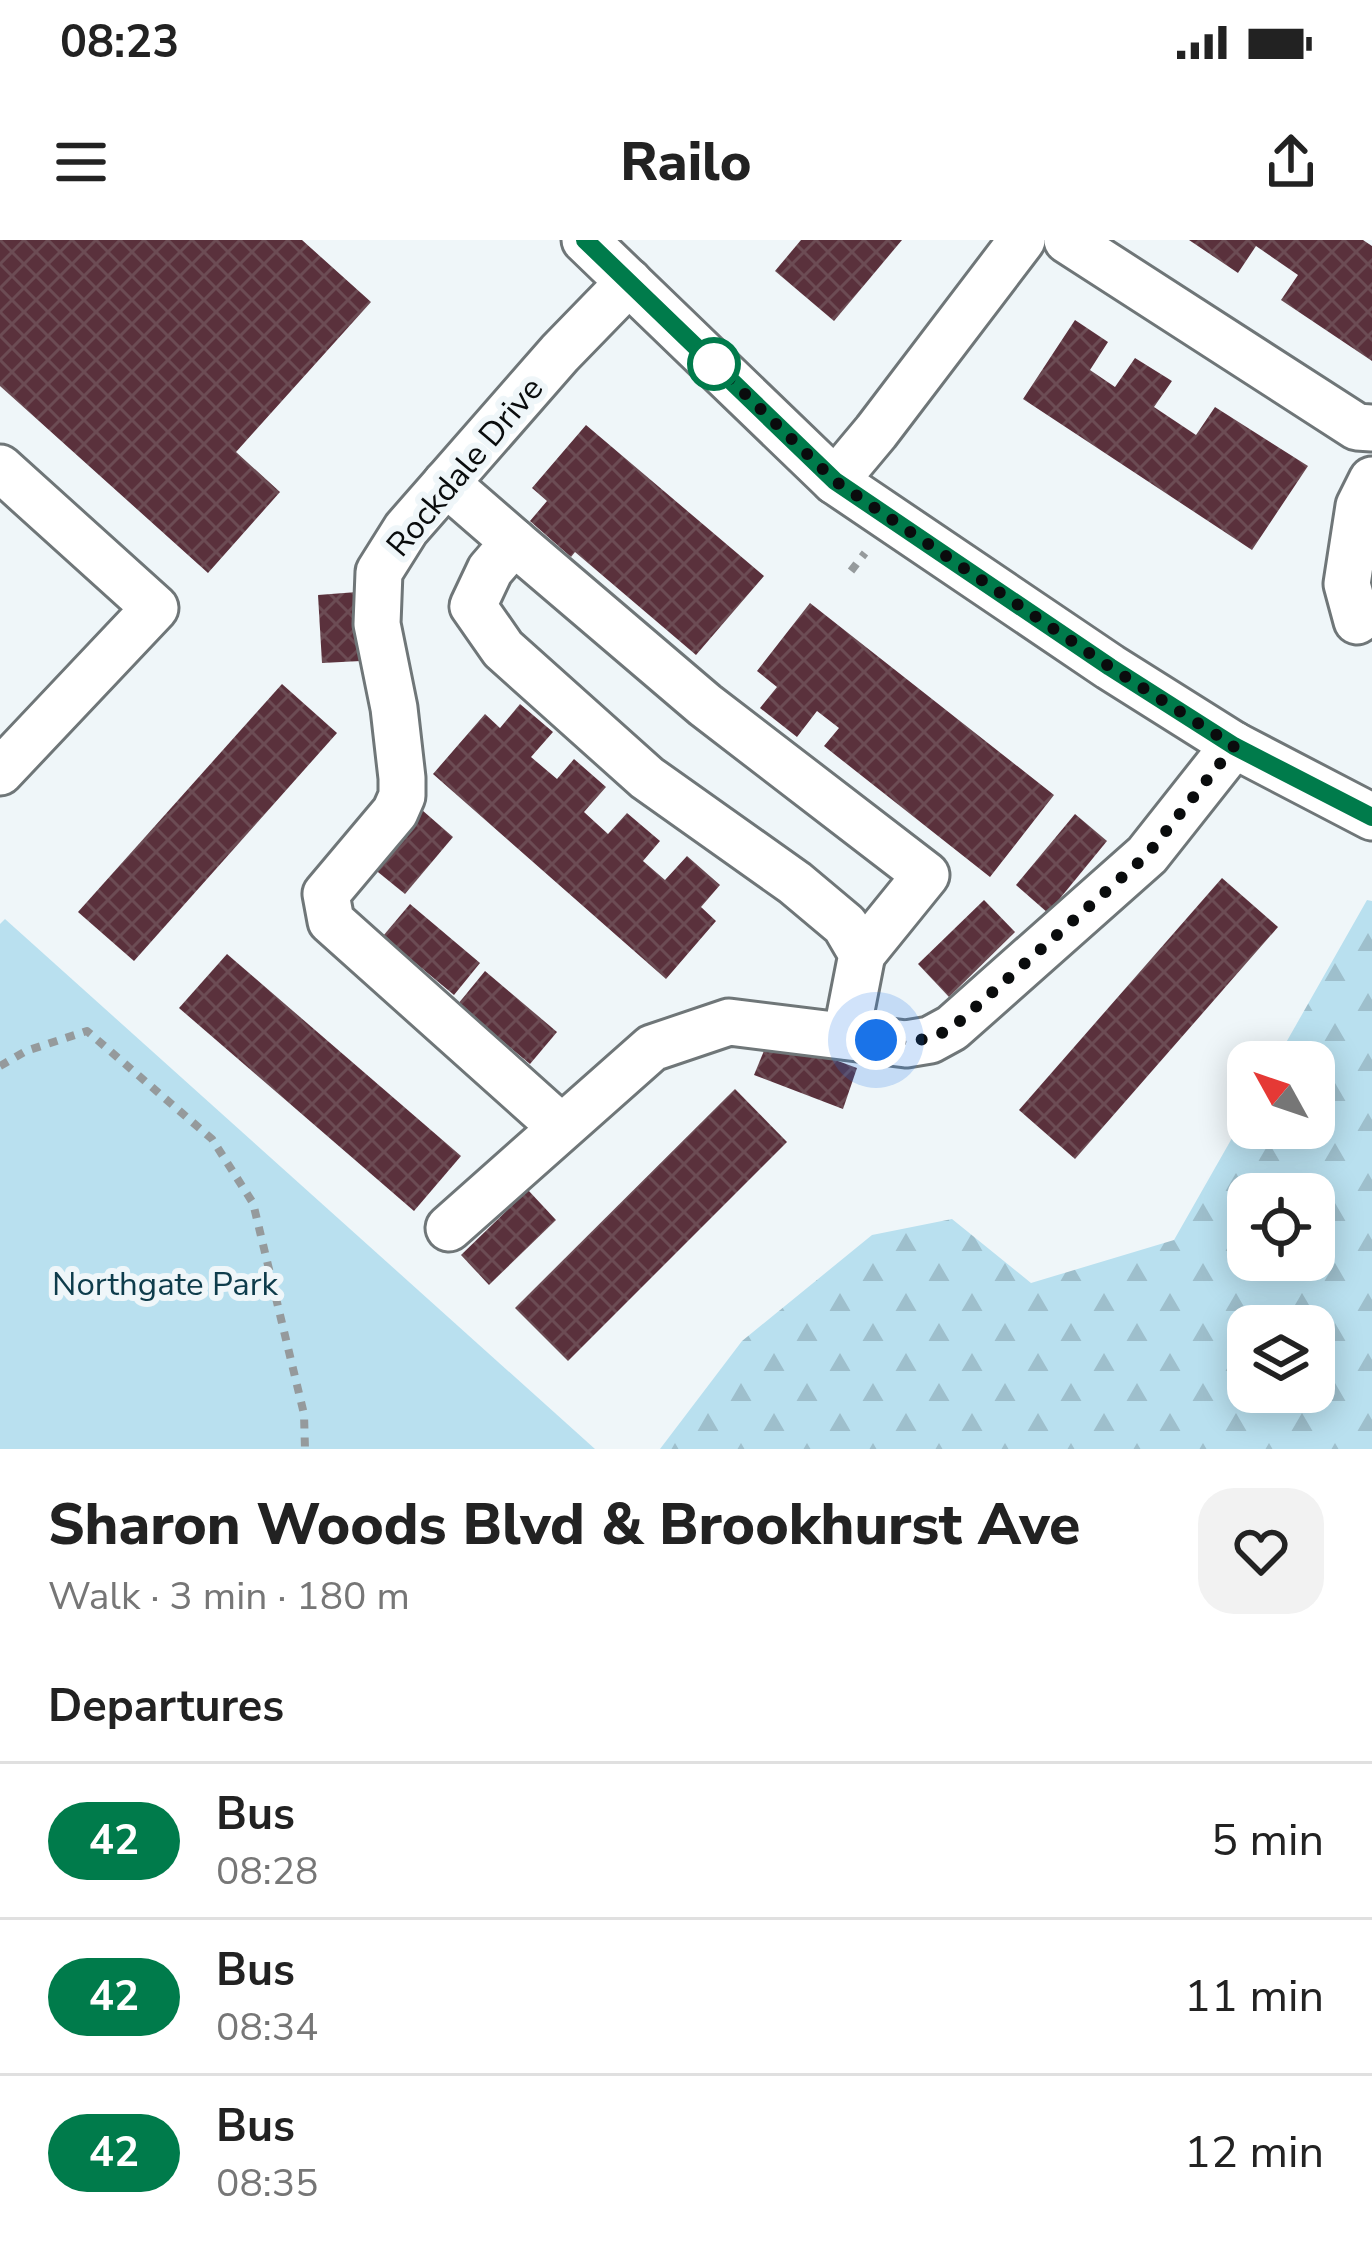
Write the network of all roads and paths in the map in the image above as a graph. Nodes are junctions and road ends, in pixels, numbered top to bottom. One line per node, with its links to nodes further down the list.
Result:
1 (586, 240): 4 (street)
2 (1022, 240): 8 (street)
3 (1066, 240): 5 (street)
4 (628, 282): 8 (street); 9 (street, Rockdale Drive)
5 (1372, 428)
6 (0, 468): 15 (street)
7 (1372, 480): 13 (street)
8 (835, 481): 14 (street)
9 (446, 483): 10 (street); 20 (street, Rockdale Drive)
10 (514, 542): 17 (street); 17 (street)
11 (865, 553): 12 (path)
12 (851, 571)
13 (1357, 622)
14 (1234, 746): 16 (street); 18 (street)
15 (0, 772)
16 (1372, 817)
17 (862, 954): 18 (street)
18 (846, 1036): 20 (street)
19 (0, 1066): 22 (path)
20 (561, 1127): 21 (street)
21 (449, 1228)
22 (305, 1449)

